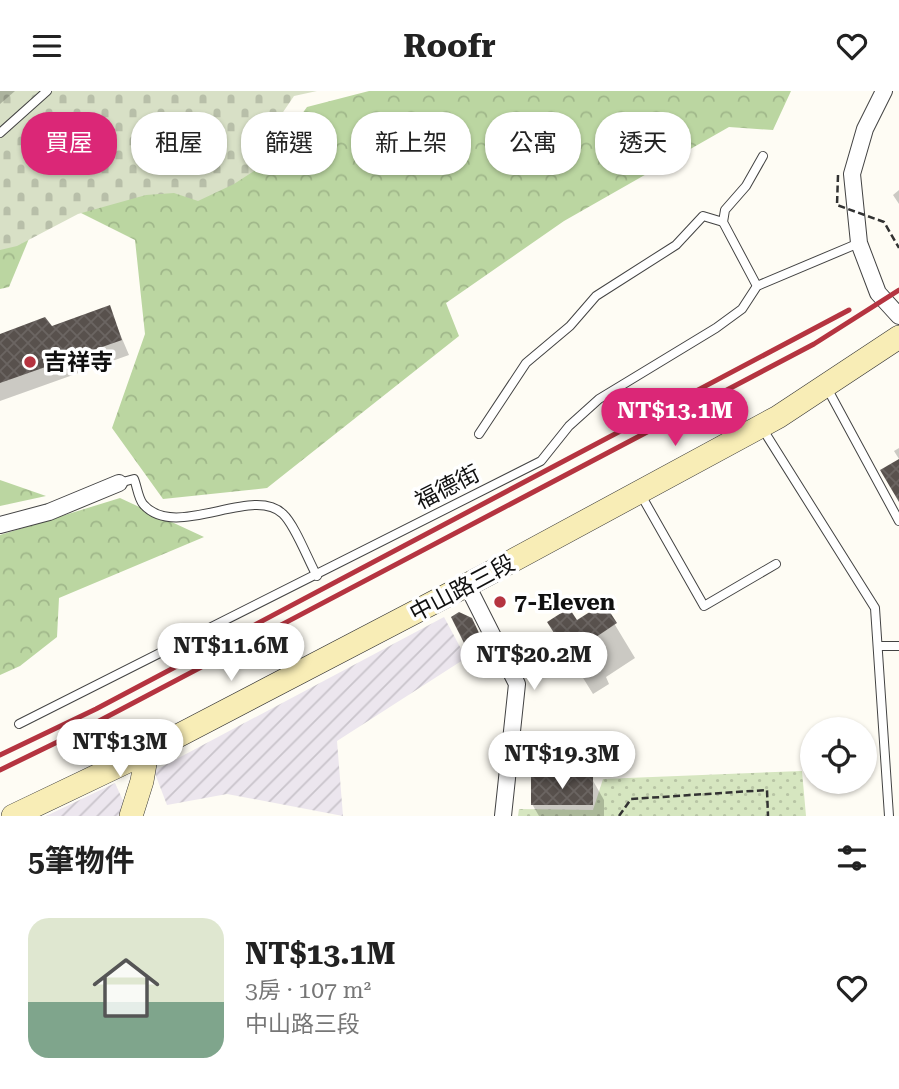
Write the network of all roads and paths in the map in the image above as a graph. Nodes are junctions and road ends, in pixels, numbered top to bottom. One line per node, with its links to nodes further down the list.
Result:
1 (47, 91): 3 (lane)
2 (884, 91): 7 (street)
3 (0, 133)
4 (763, 156): 6 (lane)
5 (838, 175): 8 (path, bridge)
6 (723, 222): 9 (lane); 14 (lane)
7 (859, 243): 9 (lane, 福德街); 10 (street)
8 (899, 248)
9 (757, 286): 20 (lane, 福德街)
10 (899, 316)
11 (899, 337): 12 (main road, 中山路三段)
12 (825, 386): 13 (main road, 中山路三段); 17 (lane)
13 (761, 426): 16 (main road, 中山路三段); 22 (lane)
14 (479, 434)
15 (119, 483): 18 (street); 20 (lane)
16 (640, 492): 19 (lane); 21 (main road, 中山路三段)
17 (899, 521)
18 (0, 524)
19 (776, 564)
20 (317, 576): 24 (lane, 福德街)
21 (467, 585): 25 (main road, 中山路三段); 30 (street)
22 (878, 646): 23 (lane); 27 (lane)
23 (899, 646)
24 (19, 724)
25 (147, 752): 28 (main road, 中山路三段); 29 (main road)
26 (899, 806): 27 (lane)
27 (889, 812)
28 (13, 816)
29 (131, 816)
30 (503, 816)
31 (619, 816): 32 (path)
32 (768, 816)

